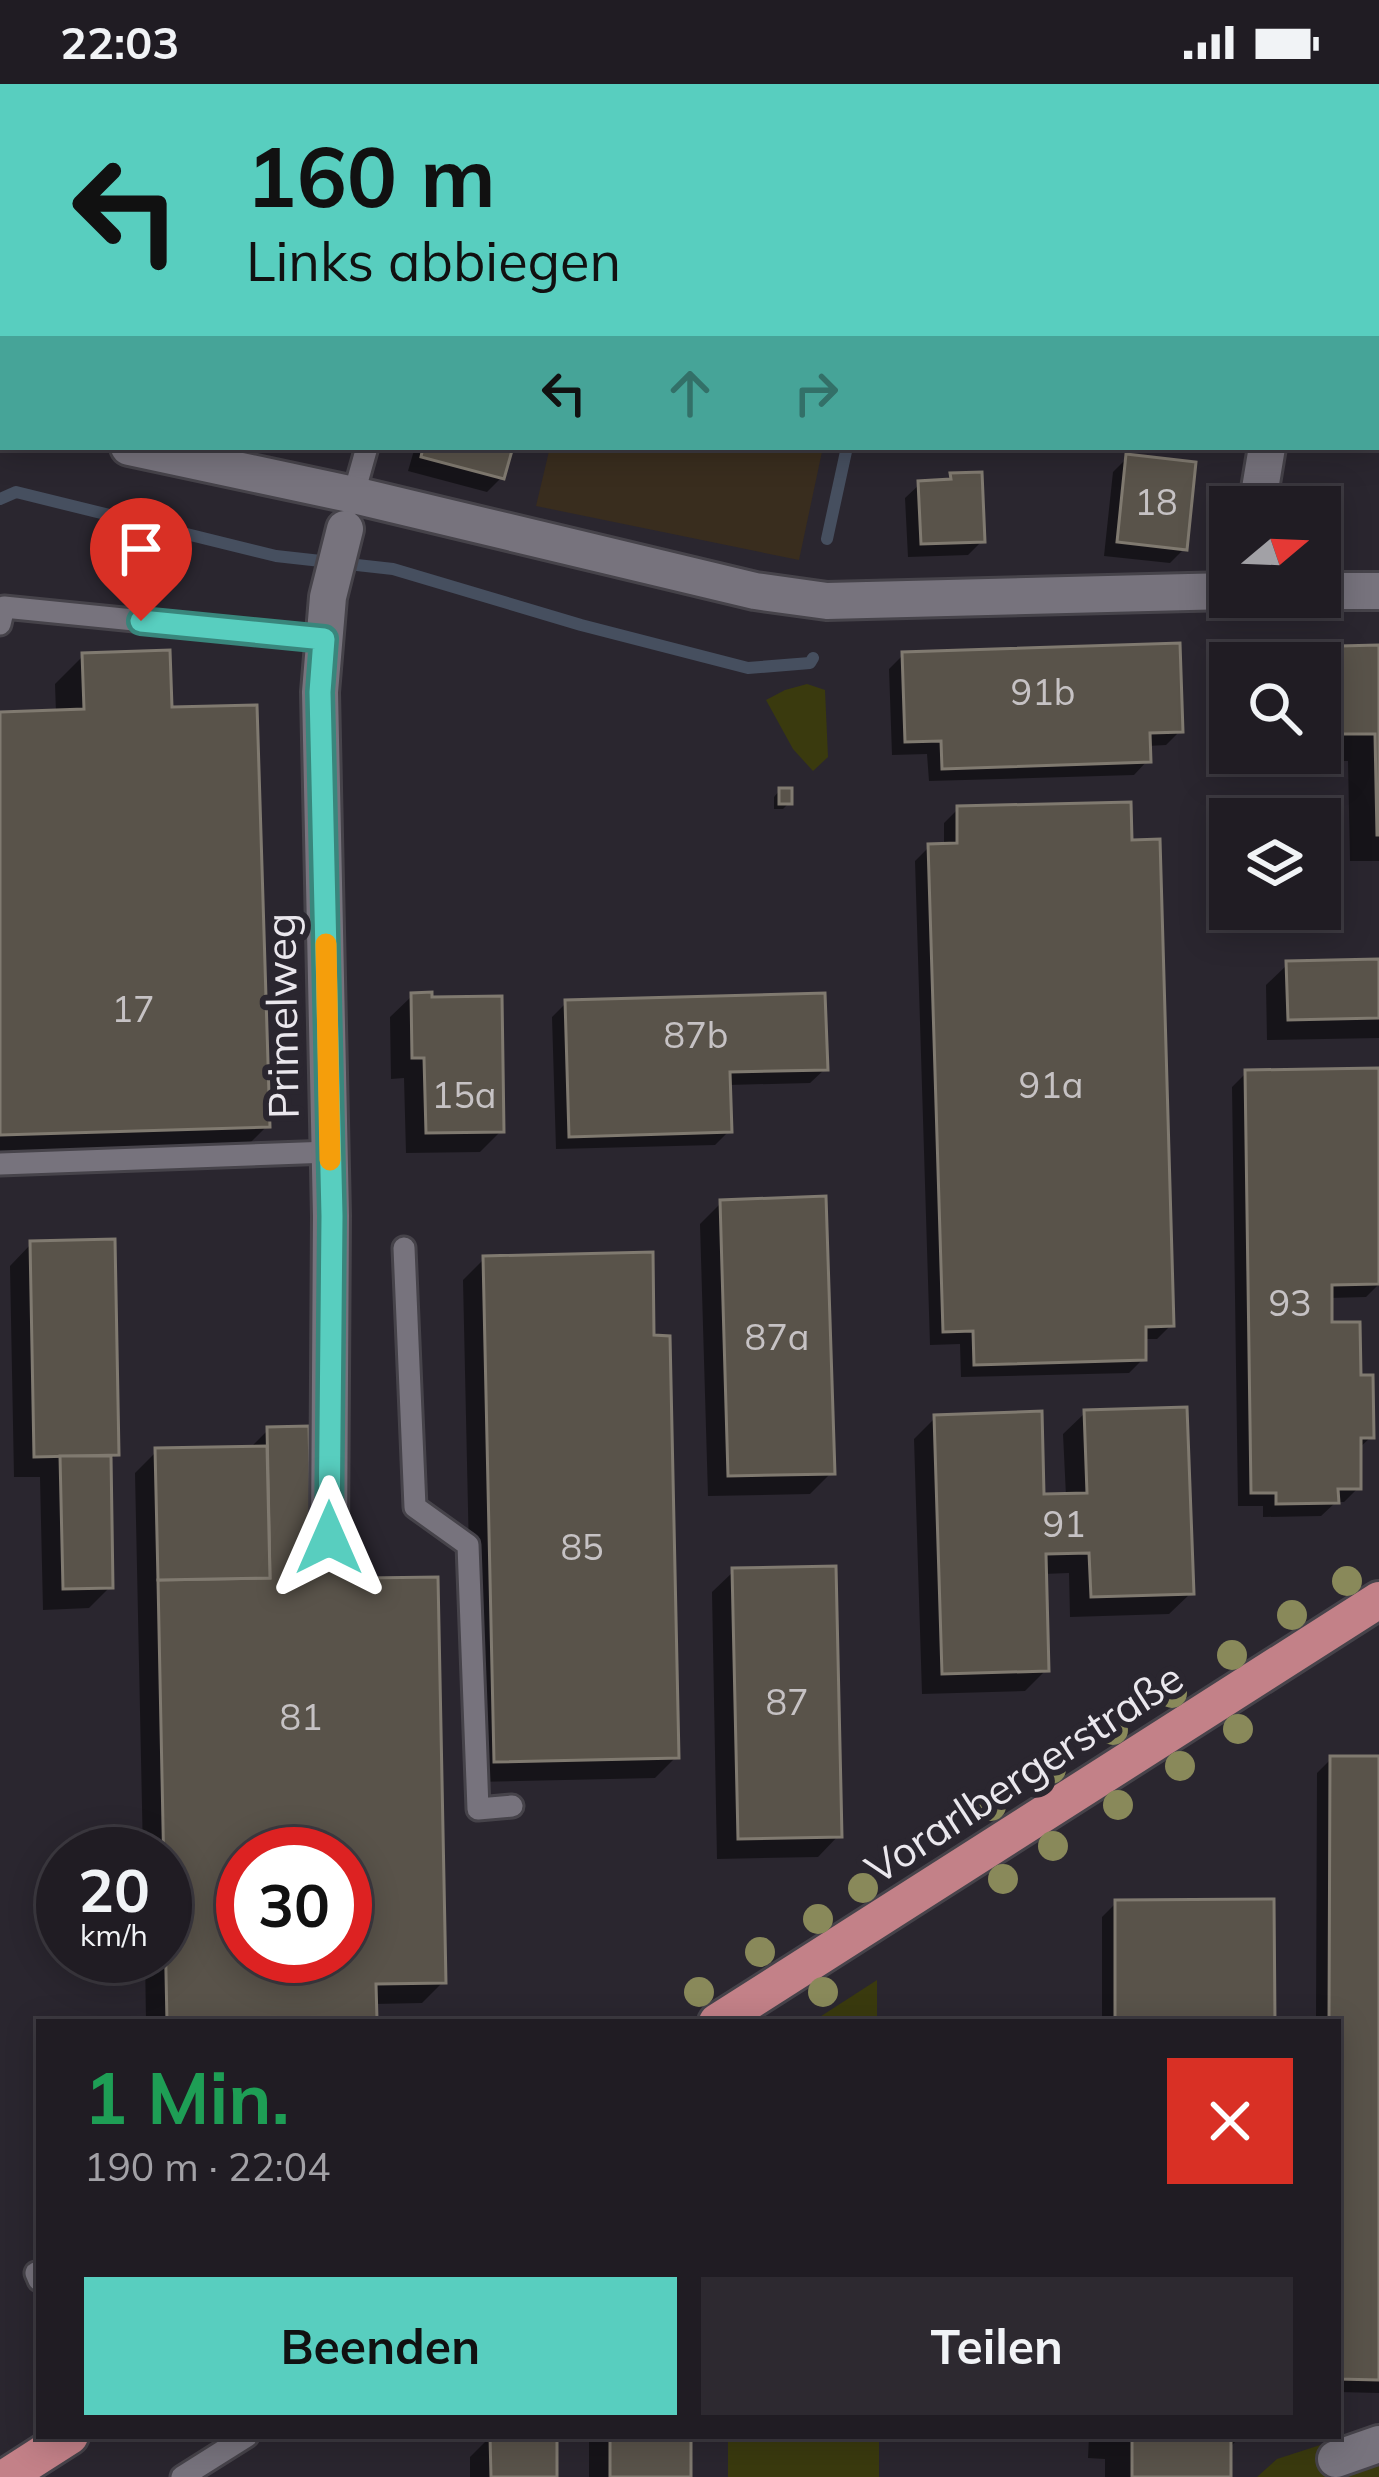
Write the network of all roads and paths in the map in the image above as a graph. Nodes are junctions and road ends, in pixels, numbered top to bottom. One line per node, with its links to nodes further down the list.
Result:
1 (139, 450): 5 (street)
2 (366, 450): 5 (lane, Primelweg)
3 (1267, 450): 4 (street)
4 (1261, 486)
5 (349, 512): 8 (street); 10 (street, Primelweg)
6 (1341, 591): 7 (street)
7 (1379, 591)
8 (1209, 592)
9 (0, 624): 10 (lane)
10 (324, 639): 11 (street, Primelweg)
11 (330, 1152): 12 (lane); 14 (street, Primelweg)
12 (0, 1163)
13 (404, 1247): 16 (lane)
14 (329, 1538)
15 (1379, 1600): 17 (main road, Vorarlbergerstraße)
16 (512, 1807)
17 (722, 2019)
18 (65, 2439): 22 (main road)
19 (243, 2439): 23 (lane)
20 (1379, 2444): 21 (street)
21 (1336, 2459)
22 (6, 2477)
23 (182, 2477)

